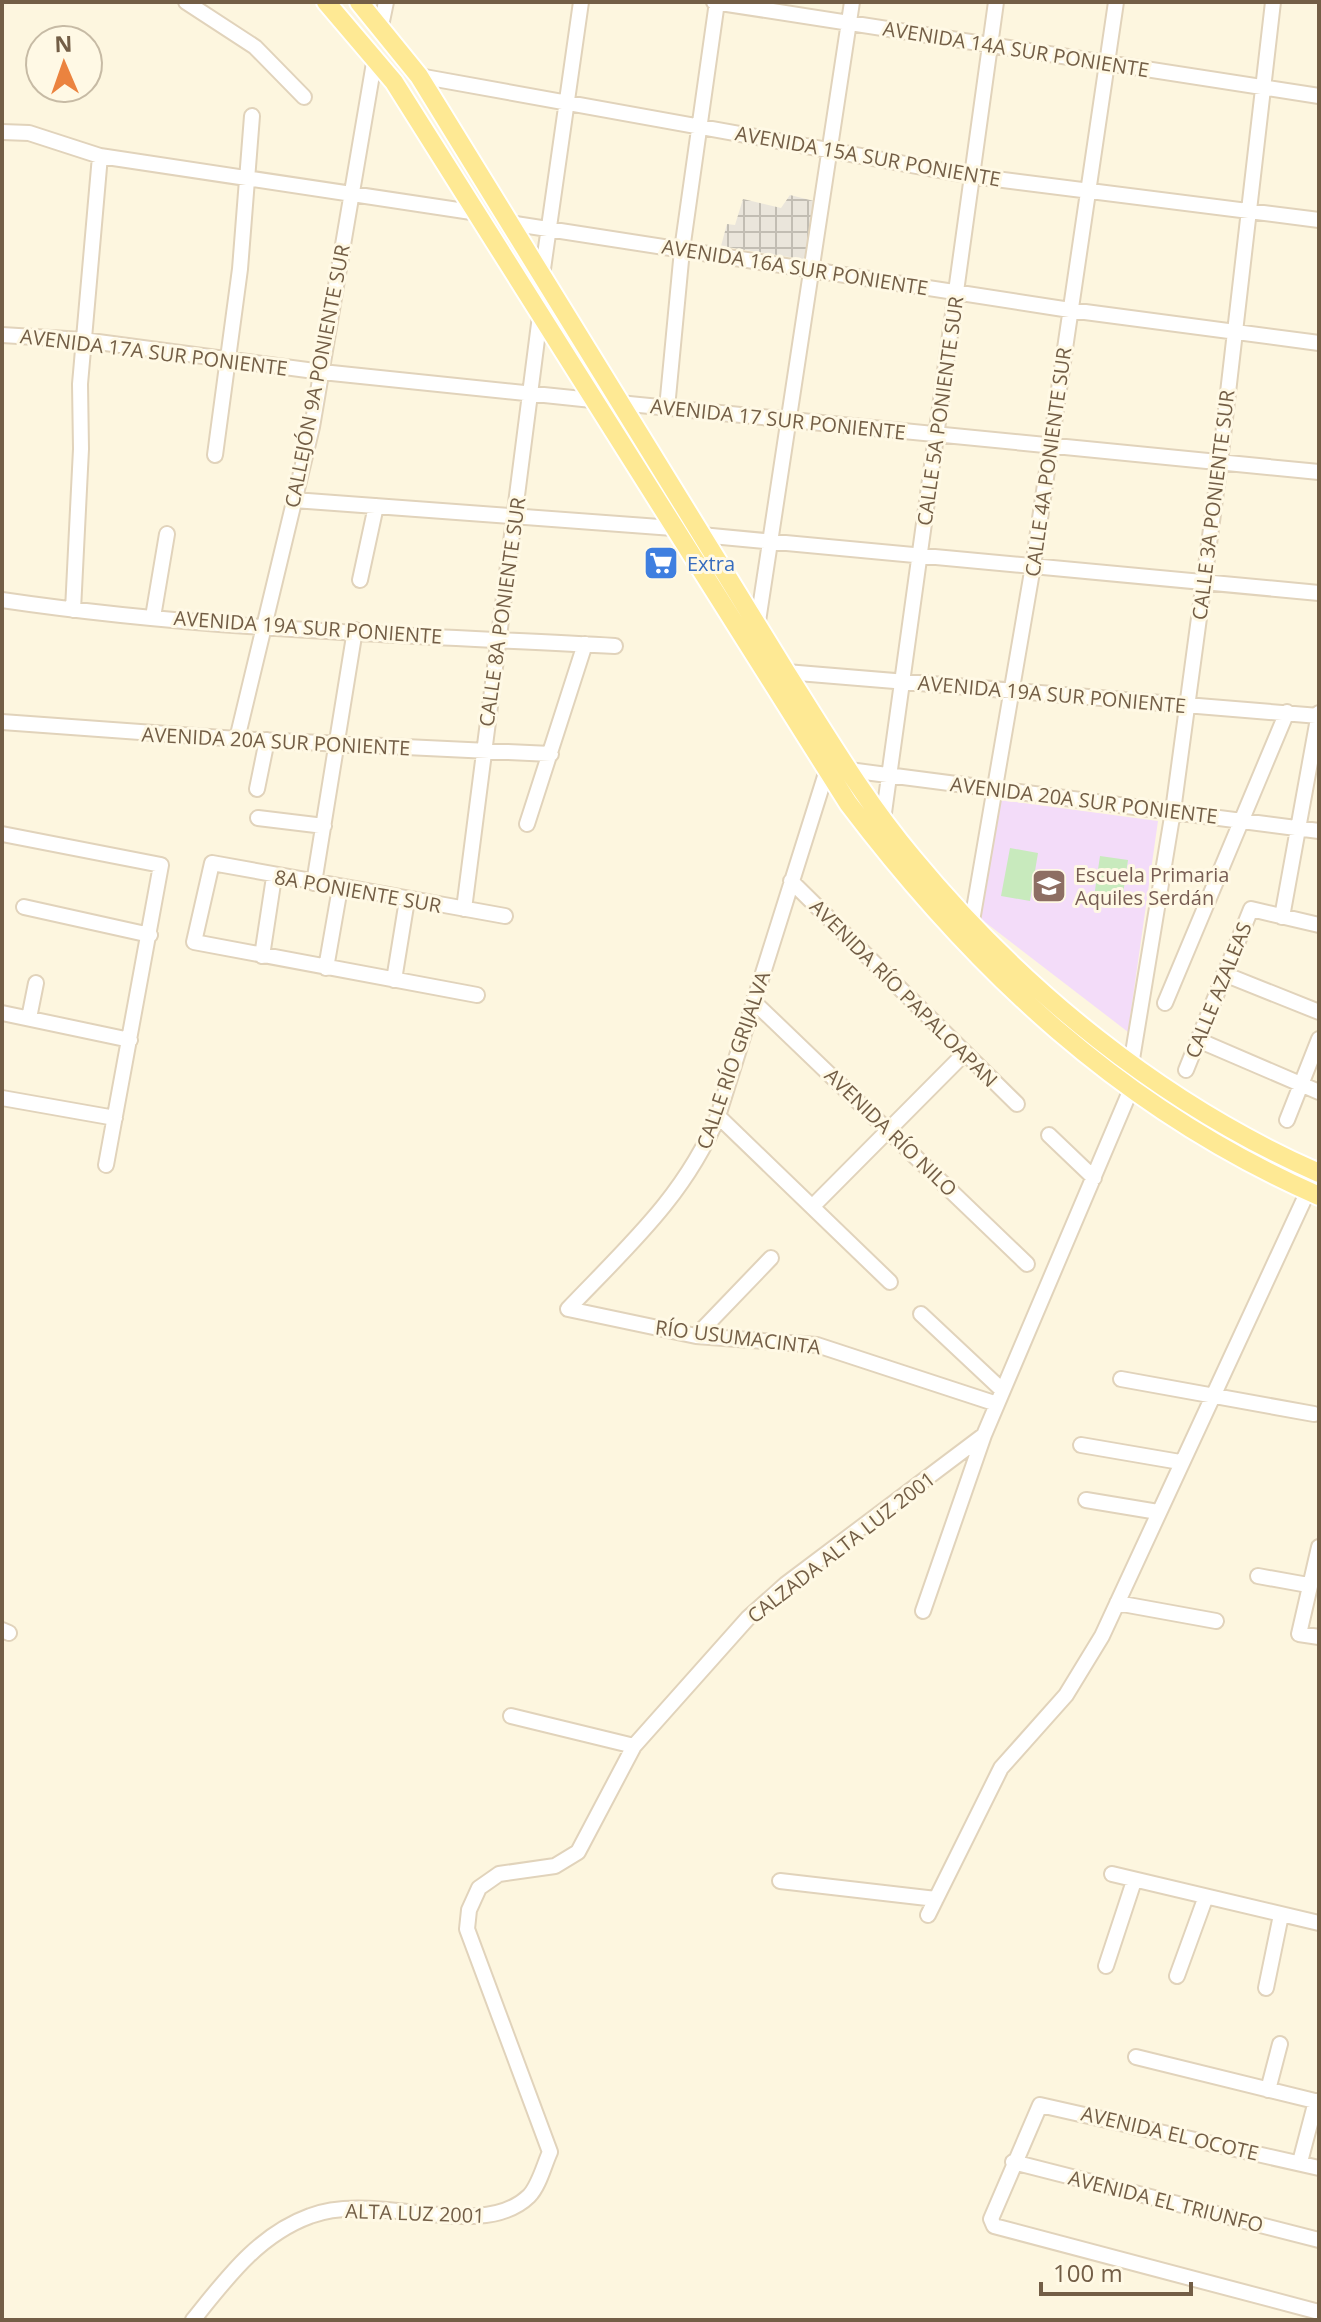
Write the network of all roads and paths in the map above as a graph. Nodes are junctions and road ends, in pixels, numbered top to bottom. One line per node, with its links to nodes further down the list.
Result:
1 (186, 2): 21 (street)
2 (326, 2): 16 (main road)
3 (337, 2): 37 (main road)
4 (348, 2): 35 (main road)
5 (359, 2): 14 (main road)
6 (386, 2): 14 (street)
7 (581, 2): 22 (street)
8 (716, 2): 13 (street, AVENIDA 14A SUR PONIENTE); 24 (street)
9 (852, 2): 13 (street)
10 (996, 2): 15 (street, CALLE 5A PONIENTE SUR)
11 (1116, 2): 17 (street, CALLE 4A PONIENTE SUR)
12 (1273, 2): 19 (street, CALLE 3A PONIENTE SUR)
13 (849, 22): 15 (street, AVENIDA 14A SUR PONIENTE); 26 (street)
14 (381, 26): 18 (main road)
15 (990, 45): 17 (street, AVENIDA 14A SUR PONIENTE); 28 (street, CALLE 5A PONIENTE SUR)
16 (375, 57): 31 (street, CALLEJÓN 9A PONIENTE SUR); 33 (main road)
17 (1107, 64): 19 (street, AVENIDA 14A SUR PONIENTE); 30 (street, CALLE 4A PONIENTE SUR)
18 (419, 76): 22 (street, AVENIDA 15A SUR PONIENTE); 35 (main road)
19 (1262, 88): 20 (street, AVENIDA 14A SUR PONIENTE); 32 (street, CALLE 3A PONIENTE SUR)
20 (1319, 96)
21 (304, 97)
22 (567, 102): 24 (street, AVENIDA 15A SUR PONIENTE); 36 (street)
23 (252, 116): 29 (street)
24 (701, 127): 26 (street, AVENIDA 15A SUR PONIENTE); 38 (street)
25 (2, 132): 27 (street)
26 (830, 151): 28 (street, AVENIDA 15A SUR PONIENTE); 39 (street)
27 (100, 156): 29 (street); 46 (street)
28 (972, 176): 30 (street, AVENIDA 15A SUR PONIENTE); 41 (street, CALLE 5A PONIENTE SUR)
29 (245, 178): 31 (street); 48 (street)
30 (1088, 192): 32 (street, AVENIDA 15A SUR PONIENTE); 42 (street, CALLE 4A PONIENTE SUR)
31 (351, 194): 33 (street); 49 (street, CALLEJÓN 9A PONIENTE SUR)
32 (1248, 210): 34 (street, AVENIDA 15A SUR PONIENTE); 44 (street, CALLE 3A PONIENTE SUR)
33 (478, 213): 37 (main road)
34 (1319, 220)
35 (512, 228): 36 (street, AVENIDA 16A SUR PONIENTE); 40 (main road)
36 (550, 228): 38 (street, AVENIDA 16A SUR PONIENTE); 40 (street)
37 (493, 239): 43 (main road)
38 (682, 250): 39 (street, AVENIDA 16A SUR PONIENTE); 53 (street)
39 (812, 270): 41 (street, AVENIDA 16A SUR PONIENTE); 54 (street)
40 (542, 276): 52 (main road)
41 (956, 291): 42 (street, AVENIDA 16A SUR PONIENTE); 55 (street, CALLE 5A PONIENTE SUR)
42 (1070, 310): 44 (street, AVENIDA 16A SUR PONIENTE); 56 (street, CALLE 4A PONIENTE SUR)
43 (540, 316): 50 (street, CALLE 8A PONIENTE SUR); 51 (main road)
44 (1233, 332): 47 (street, AVENIDA 16A SUR PONIENTE); 58 (street, CALLE 3A PONIENTE SUR)
45 (2, 335): 46 (street, AVENIDA 17A SUR PONIENTE)
46 (83, 340): 48 (street, AVENIDA 17A SUR PONIENTE); 73 (street)
47 (1319, 343)
48 (226, 359): 49 (street, AVENIDA 17A SUR PONIENTE); 57 (street)
49 (322, 372): 50 (street, AVENIDA 17A SUR PONIENTE); 60 (street, CALLEJÓN 9A PONIENTE SUR)
50 (529, 396): 51 (street, AVENIDA 17A SUR PONIENTE); 62 (street, CALLE 8A PONIENTE SUR)
51 (592, 400): 63 (main road)
52 (619, 403): 53 (street, AVENIDA 17 SUR PONIENTE); 65 (main road)
53 (667, 408): 54 (street, AVENIDA 17 SUR PONIENTE)
54 (789, 420): 55 (street, AVENIDA 17 SUR PONIENTE); 66 (street)
55 (936, 434): 56 (street, AVENIDA 17 SUR PONIENTE); 67 (street, CALLE 5A PONIENTE SUR)
56 (1051, 445): 58 (street, AVENIDA 17 SUR PONIENTE); 68 (street, CALLE 4A PONIENTE SUR)
57 (215, 455)
58 (1220, 462): 59 (street, AVENIDA 17 SUR PONIENTE); 70 (street, CALLE 3A PONIENTE SUR)
59 (1319, 472)
60 (294, 500): 61 (street); 75 (street, CALLEJÓN 9A PONIENTE SUR)
61 (376, 506): 62 (street); 69 (street)
62 (516, 515): 63 (street); 78 (street, CALLE 8A PONIENTE SUR)
63 (673, 528): 93 (main road)
64 (167, 534): 74 (street)
65 (701, 535): 66 (street); 76 (main road)
66 (770, 542): 67 (street); 76 (street)
67 (920, 555): 68 (street); 82 (street, CALLE 5A PONIENTE SUR)
68 (1033, 566): 70 (street); 83 (street, CALLE 4A PONIENTE SUR)
69 (360, 580)
70 (1204, 582): 71 (street); 84 (street, CALLE 3A PONIENTE SUR)
71 (1319, 593)
72 (2, 600): 73 (street, AVENIDA 19A SUR PONIENTE)
73 (73, 610): 74 (street, AVENIDA 19A SUR PONIENTE)
74 (153, 617): 75 (street, AVENIDA 19A SUR PONIENTE)
75 (265, 626): 77 (street, AVENIDA 19A SUR PONIENTE); 88 (street, CALLEJÓN 9A PONIENTE SUR)
76 (757, 628): 81 (main road)
77 (355, 630): 78 (street, AVENIDA 19A SUR PONIENTE); 90 (street)
78 (500, 639): 79 (street, AVENIDA 19A SUR PONIENTE); 91 (street, CALLE 8A PONIENTE SUR)
79 (585, 644): 80 (street, AVENIDA 19A SUR PONIENTE); 92 (street)
80 (615, 646)
81 (786, 672): 82 (street, AVENIDA 19A SUR PONIENTE); 94 (main road)
82 (902, 681): 83 (street, AVENIDA 19A SUR PONIENTE); 95 (street, CALLE 5A PONIENTE SUR)
83 (1012, 691): 84 (street, AVENIDA 19A SUR PONIENTE); 96 (street, CALLE 4A PONIENTE SUR)
84 (1187, 705): 85 (street, AVENIDA 19A SUR PONIENTE); 98 (street, CALLE 3A PONIENTE SUR)
85 (1287, 712): 86 (street, AVENIDA 19A SUR PONIENTE); 101 (street)
86 (1319, 715): 104 (street)
87 (2, 722): 88 (street, AVENIDA 20A SUR PONIENTE)
88 (237, 739): 89 (street, AVENIDA 20A SUR PONIENTE)
89 (267, 740): 90 (street, AVENIDA 20A SUR PONIENTE); 97 (street)
90 (336, 744): 91 (street, AVENIDA 20A SUR PONIENTE); 103 (street)
91 (484, 751): 92 (street, AVENIDA 20A SUR PONIENTE); 113 (street, CALLE 8A PONIENTE SUR)
92 (551, 754): 102 (street)
93 (827, 770): 108 (street, CALLE RÍO GRIJALVA); 137 (main road)
94 (849, 770): 95 (street, AVENIDA 20A SUR PONIENTE); 100 (main road)
95 (889, 776): 96 (street, AVENIDA 20A SUR PONIENTE); 100 (street, CALLE 5A PONIENTE SUR)
96 (994, 788): 98 (street, AVENIDA 20A SUR PONIENTE); 116 (street, CALLE 4A PONIENTE SUR)
97 (257, 789)
98 (1173, 811): 101 (street, AVENIDA 20A SUR PONIENTE); 134 (street, CALLE 3A PONIENTE SUR)
99 (258, 818): 103 (street)
100 (883, 820): 116 (main road)
101 (1243, 821): 104 (street, AVENIDA 20A SUR PONIENTE); 126 (street)
102 (527, 824)
103 (324, 826): 109 (street)
104 (1299, 829): 105 (street, AVENIDA 20A SUR PONIENTE); 115 (street)
105 (1319, 831)
106 (2, 834): 118 (street)
107 (274, 877): 109 (street, 8A PONIENTE SUR); 119 (street); 119 (street, 8A PONIENTE SUR)
108 (791, 881): 125 (street, CALLE RÍO GRIJALVA); 133 (street, AVENIDA RÍO PAPALOAPAN)
109 (314, 883): 110 (street, 8A PONIENTE SUR)
110 (340, 888): 111 (street, 8A PONIENTE SUR); 120 (street)
111 (407, 900): 113 (street, 8A PONIENTE SUR); 122 (street)
112 (24, 907): 118 (street)
113 (464, 909): 114 (street, 8A PONIENTE SUR)
114 (505, 916)
115 (1282, 917): 117 (street); 121 (street, CALLE AZALEAS)
116 (972, 921): 134 (main road)
117 (1319, 925)
118 (150, 935): 131 (street)
119 (262, 956): 120 (street)
120 (326, 968): 122 (street)
121 (1224, 974): 127 (street); 132 (street, CALLE AZALEAS)
122 (394, 980): 124 (street)
123 (36, 983): 129 (street)
124 (477, 995)
125 (753, 1001): 141 (street, CALLE RÍO GRIJALVA); 144 (street, AVENIDA RÍO NILO)
126 (1165, 1003)
127 (1319, 1012)
128 (2, 1013): 129 (street)
129 (29, 1018): 131 (street)
130 (1319, 1039): 136 (street)
131 (130, 1040): 142 (street)
132 (1198, 1040): 135 (street, CALLE AZALEAS); 136 (street)
133 (964, 1054): 140 (street, AVENIDA RÍO PAPALOAPAN); 144 (street)
134 (1131, 1065): 147 (main road)
135 (1186, 1070)
136 (1302, 1084): 138 (street); 143 (street)
137 (1131, 1089): 148 (street); 149 (main road)
138 (1319, 1092)
139 (2, 1098): 142 (street)
140 (1017, 1104)
141 (718, 1116): 150 (street); 154 (street, CALLE RÍO GRIJALVA)
142 (115, 1118): 146 (street)
143 (1287, 1120)
144 (890, 1130): 150 (street); 152 (street, AVENIDA RÍO NILO)
145 (1049, 1135): 148 (street)
146 (106, 1165)
147 (1319, 1173)
148 (1094, 1178): 159 (street)
149 (1314, 1193): 158 (street)
150 (813, 1206): 153 (street)
151 (771, 1258): 156 (street)
152 (1027, 1264)
153 (890, 1282)
154 (568, 1309): 156 (street, RÍO USUMACINTA)
155 (921, 1314): 159 (street)
156 (696, 1336): 159 (street, RÍO USUMACINTA)
157 (1121, 1379): 158 (street)
158 (1213, 1393): 160 (street); 163 (street)
159 (999, 1397): 161 (street)
160 (1314, 1414)
161 (984, 1435): 170 (street); 174 (street, CALZADA ALTA LUZ 2001)
162 (1081, 1445): 163 (street)
163 (1180, 1462): 165 (street)
164 (1086, 1500): 165 (street)
165 (1158, 1512): 169 (street)
166 (1319, 1547): 168 (street)
167 (1258, 1576): 168 (street)
168 (1312, 1580): 172 (street)
169 (1117, 1603): 171 (street); 178 (street)
170 (923, 1611)
171 (1216, 1621)
172 (1319, 1637)
173 (511, 1716): 174 (street)
174 (634, 1746): 190 (street, CALZADA ALTA LUZ 2001)
175 (1112, 1874): 177 (street)
176 (780, 1881): 178 (street)
177 (1134, 1881): 179 (street); 183 (street)
178 (936, 1899): 180 (street)
179 (1205, 1899): 181 (street); 184 (street)
180 (928, 1915)
181 (1281, 1915): 182 (street); 185 (street)
182 (1319, 1923)
183 (1106, 1966)
184 (1177, 1976)
185 (1266, 1988)
186 (1280, 2044): 188 (street)
187 (1136, 2057): 188 (street)
188 (1268, 2090): 189 (street)
189 (1318, 2101): 192 (street)
190 (550, 2152): 196 (street, ALTA LUZ 2001)
191 (1013, 2162): 192 (street, AVENIDA EL OCOTE); 194 (street, AVENIDA EL TRIUNFO); 195 (street)
192 (1300, 2162): 193 (street, AVENIDA EL OCOTE)
193 (1319, 2168)
194 (1319, 2240)
195 (1319, 2312)
196 (193, 2320)

